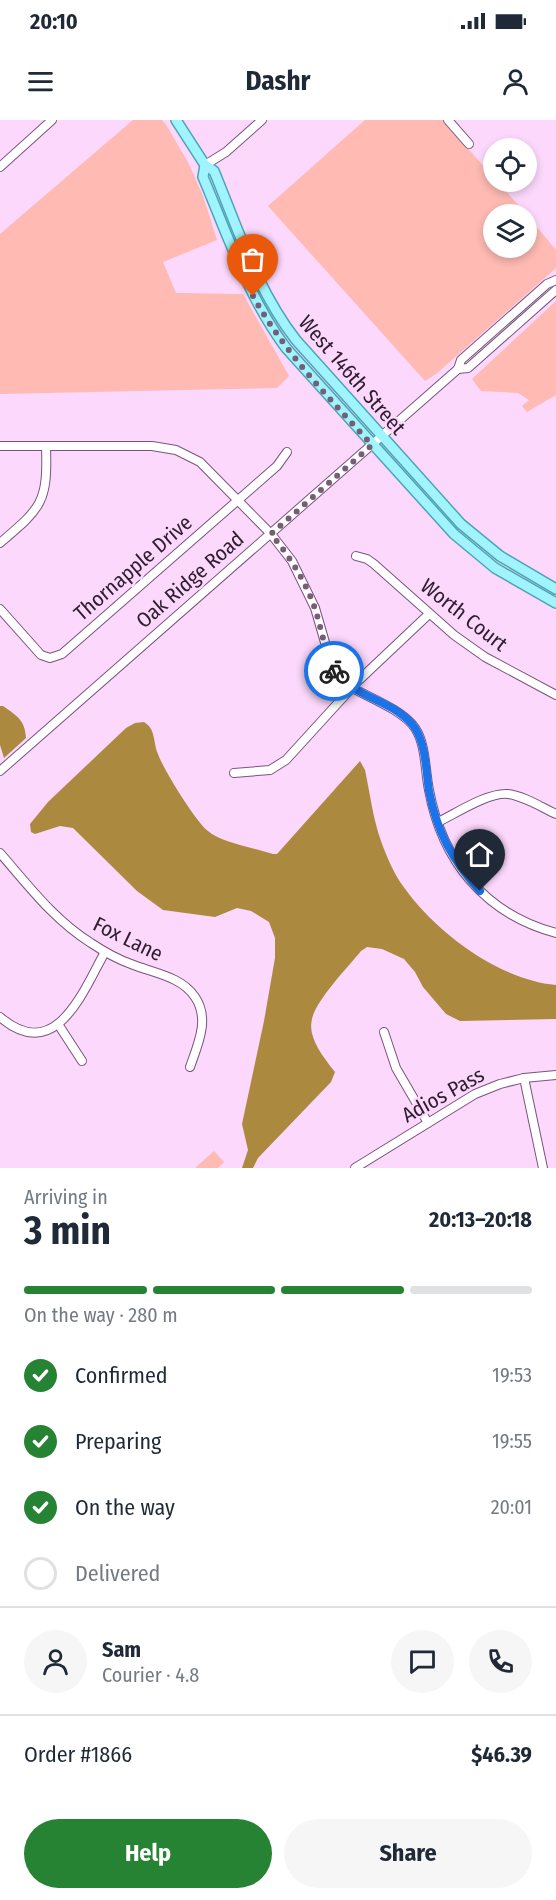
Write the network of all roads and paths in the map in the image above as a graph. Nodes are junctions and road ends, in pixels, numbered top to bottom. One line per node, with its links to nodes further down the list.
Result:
1 (52, 120): 7 (street)
2 (176, 120): 6 (main road)
3 (262, 120): 6 (street)
4 (448, 120): 5 (street)
5 (469, 144)
6 (205, 165): 11 (main road, West 146th Street); 12 (main road, West 146th Street)
7 (0, 167)
8 (556, 280): 10 (street, Oak Ridge Road)
9 (556, 290): 10 (street, Oak Ridge Road)
10 (458, 369): 11 (street, Oak Ridge Road)
11 (381, 437): 12 (street, Oak Ridge Road); 20 (main road, West 146th Street)
12 (372, 445): 17 (street, Oak Ridge Road); 21 (main road, West 146th Street)
13 (0, 446): 14 (street)
14 (46, 447): 16 (street); 18 (street)
15 (287, 452): 16 (street, Thornapple Drive)
16 (238, 500): 17 (street); 22 (street, Thornapple Drive)
17 (271, 534): 24 (street); 26 (street, Oak Ridge Road)
18 (0, 543)
19 (356, 556): 23 (street, Worth Court)
20 (556, 589)
21 (556, 603)
22 (0, 609)
23 (429, 614): 24 (street); 25 (street, Worth Court)
24 (351, 687): 27 (street); 29 (street)
25 (556, 695)
26 (0, 771)
27 (234, 773)
28 (556, 814): 29 (street)
29 (438, 822): 31 (street)
30 (0, 853): 32 (street, Fox Lane)
31 (556, 933)
32 (105, 952): 34 (street); 37 (street, Fox Lane)
33 (0, 1017): 34 (street)
34 (58, 1024): 36 (street)
35 (384, 1032): 40 (street)
36 (82, 1061)
37 (190, 1067)
38 (556, 1075): 39 (street, Adios Pass)
39 (524, 1078): 40 (street, Adios Pass); 42 (street)
40 (428, 1123): 41 (street, Adios Pass)
41 (355, 1168)
42 (543, 1168)

